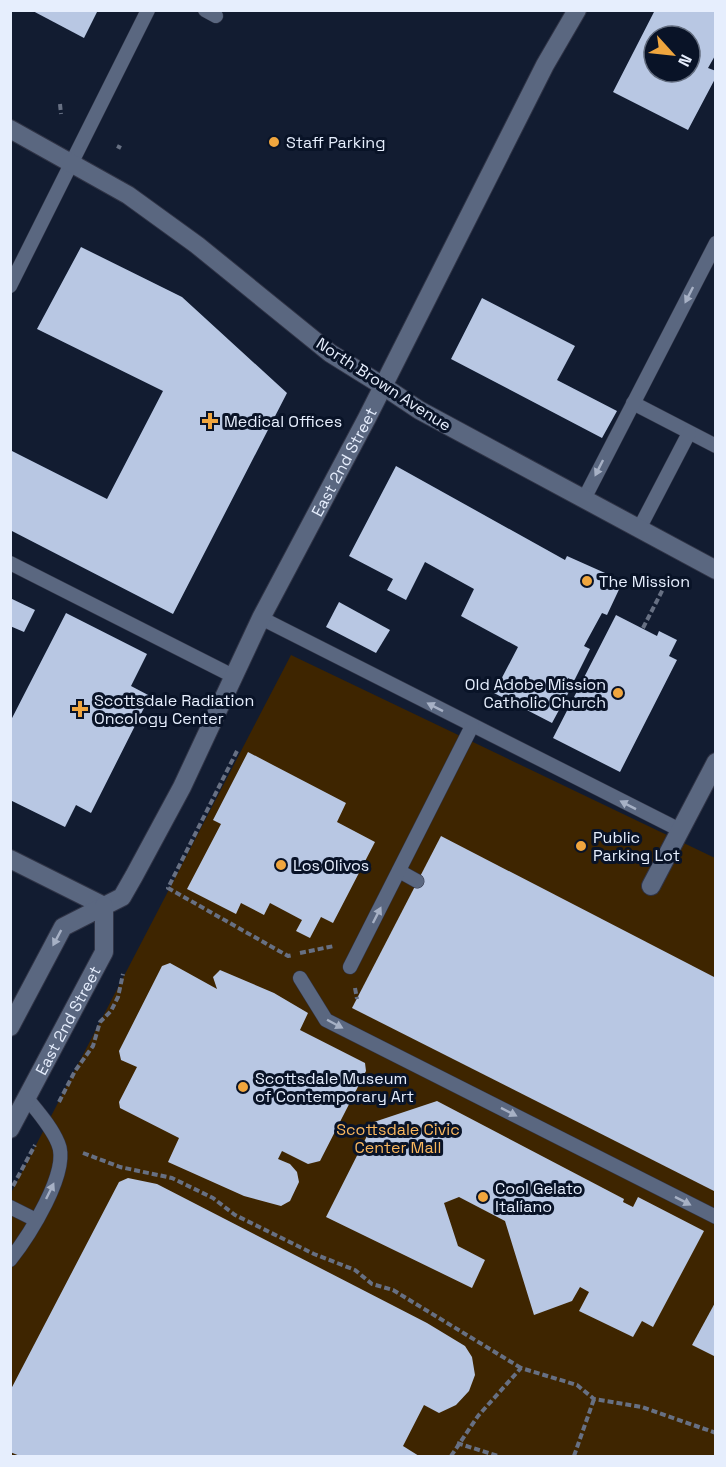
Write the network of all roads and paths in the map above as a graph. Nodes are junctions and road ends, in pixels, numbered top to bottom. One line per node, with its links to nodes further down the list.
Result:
1 (148, 10): 6 (lane)
2 (577, 10): 9 (street, East 2nd Street)
3 (60, 104): 4 (path)
4 (61, 114)
5 (10, 129): 6 (street, North Brown Avenue)
6 (73, 163): 8 (lane); 9 (street, North Brown Avenue)
7 (716, 243): 10 (lane, one-way to 10)
8 (10, 286)
9 (383, 386): 13 (street, North Brown Avenue); 18 (street, East 2nd Street)
10 (633, 403): 11 (lane); 13 (lane, one-way to 13)
11 (689, 433): 12 (lane); 14 (lane)
12 (716, 446)
13 (584, 499): 14 (street, North Brown Avenue)
14 (639, 529): 16 (street, North Brown Avenue)
15 (10, 563): 20 (lane)
16 (716, 570)
17 (663, 589): 19 (path)
18 (261, 618): 20 (street, East 2nd Street); 21 (lane, one-way to 18)
19 (643, 628)
20 (233, 676): 29 (street, East 2nd Street)
21 (472, 726): 24 (lane, one-way to 21); 26 (lane)
22 (237, 751): 31 (path)
23 (716, 762): 24 (street)
24 (680, 830): 28 (street)
25 (10, 859): 29 (street)
26 (399, 871): 27 (lane); 31 (lane, one-way to 26)
27 (417, 881)
28 (651, 886)
29 (104, 906): 34 (street, East 2nd Street, one-way to 34); 35 (street, East 2nd Street)
30 (125, 964): 36 (path)
31 (350, 967): 33 (path)
32 (300, 978): 41 (lane, one-way to 41)
33 (357, 999)
34 (10, 1027)
35 (27, 1097): 36 (lane); 37 (street, East 2nd Street)
36 (47, 1124): 38 (lane); 39 (path)
37 (10, 1129)
38 (60, 1144): 42 (lane, one-way to 38); 44 (path)
39 (10, 1191)
40 (10, 1207): 42 (lane)
41 (716, 1217)
42 (36, 1220): 43 (lane)
43 (10, 1260)
44 (521, 1368): 45 (path); 47 (path)
45 (594, 1399): 46 (path); 50 (path)
46 (716, 1433)
47 (457, 1443): 48 (path); 49 (path)
48 (451, 1456)
49 (498, 1456)
50 (574, 1456)

